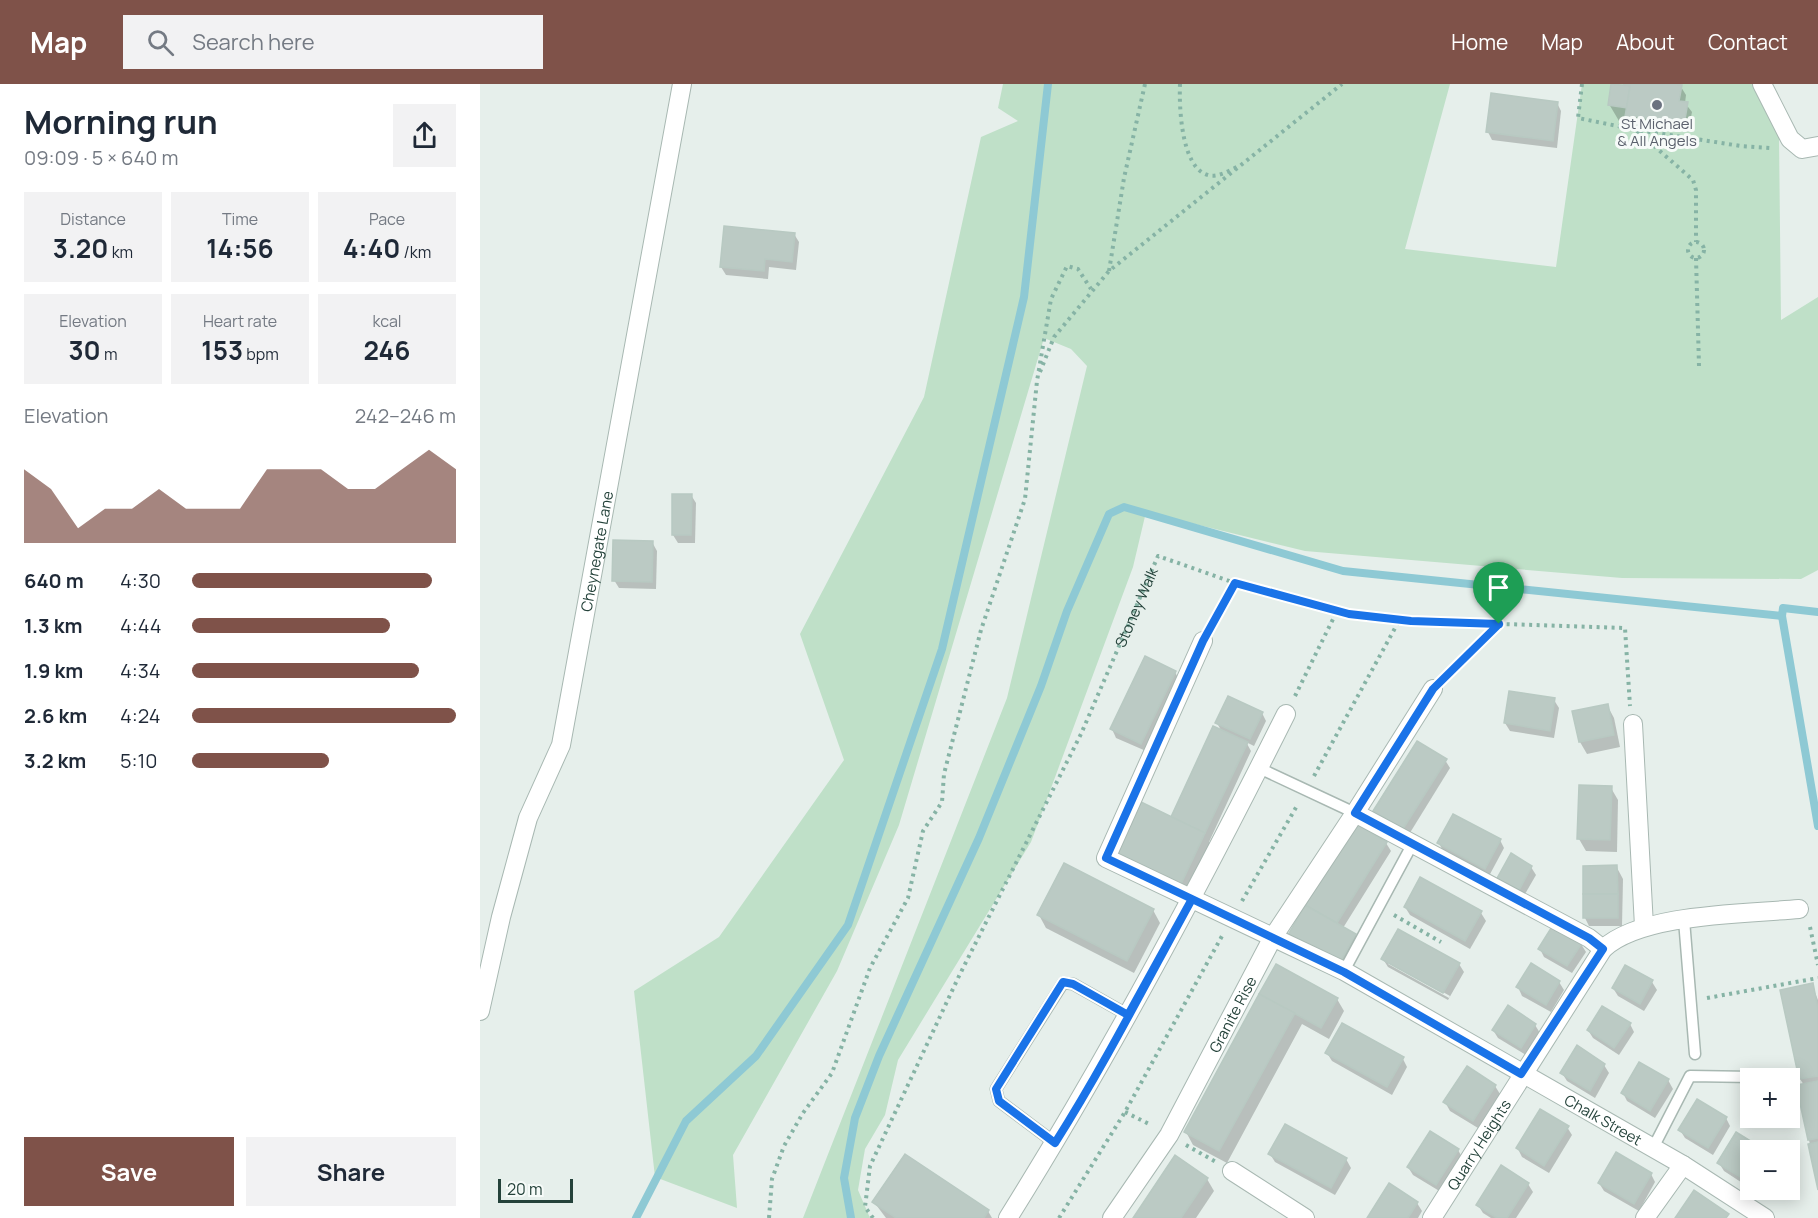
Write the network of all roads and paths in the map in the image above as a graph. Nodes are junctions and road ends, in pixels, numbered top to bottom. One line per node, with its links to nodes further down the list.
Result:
1 (682, 84): 39 (street, Cheynegate Lane)
2 (1145, 84): 12 (path)
3 (1180, 84): 9 (path)
4 (1342, 84): 9 (path)
5 (1582, 84): 7 (path)
6 (1762, 84): 8 (street)
7 (1637, 130): 8 (path); 10 (path)
8 (1810, 147)
9 (1245, 163): 12 (path)
10 (1696, 242): 11 (path); 11 (path)
11 (1696, 258): 14 (path)
12 (1109, 272): 13 (path)
13 (1091, 290): 15 (path); 15 (path)
14 (1699, 366)
15 (1037, 381): 50 (path)
16 (1235, 583): 17 (path, Stoney Walk); 19 (path); 51 (path, Stoney Walk)
17 (1337, 611): 18 (path, Stoney Walk); 22 (path)
18 (1499, 624): 20 (path); 21 (path, Stoney Walk)
19 (1203, 641): 27 (street, Chalk Street)
20 (1433, 689): 25 (street)
21 (1629, 695)
22 (1286, 714): 24 (street)
23 (1633, 724): 31 (street)
24 (1259, 768): 25 (lane); 27 (street)
25 (1355, 813): 26 (street); 32 (street, Granite Rise)
26 (1413, 843): 28 (lane); 34 (street)
27 (1192, 899): 32 (street, Chalk Street); 40 (street)
28 (1379, 906): 33 (path); 36 (lane)
29 (1804, 914): 30 (street, Quarry Heights); 35 (path)
30 (1684, 921): 31 (street, Quarry Heights); 38 (lane)
31 (1644, 926): 34 (street, Quarry Heights)
32 (1273, 938): 36 (street, Chalk Street); 45 (street, Granite Rise)
33 (1441, 942)
34 (1603, 949): 42 (street, Quarry Heights)
35 (1818, 965)
36 (1344, 972): 42 (street, Chalk Street)
37 (1818, 978): 38 (path)
38 (1692, 1000): 41 (lane)
39 (480, 1011)
40 (1128, 1015): 46 (street); 46 (lane)
41 (1695, 1054)
42 (1521, 1074): 47 (street, Chalk Street); 55 (street, Quarry Heights)
43 (1740, 1077): 47 (lane)
44 (1125, 1112): 45 (path)
45 (1169, 1135): 49 (path); 53 (street, Granite Rise)
46 (1055, 1143): 52 (street)
47 (1653, 1148): 48 (street, Chalk Street)
48 (1683, 1165): 56 (street); 57 (street, Chalk Street)
49 (1232, 1171): 54 (street)
50 (769, 1218)
51 (873, 1218)
52 (1008, 1218)
53 (1112, 1218)
54 (1305, 1218)
55 (1432, 1218)
56 (1646, 1218)
57 (1765, 1218)

